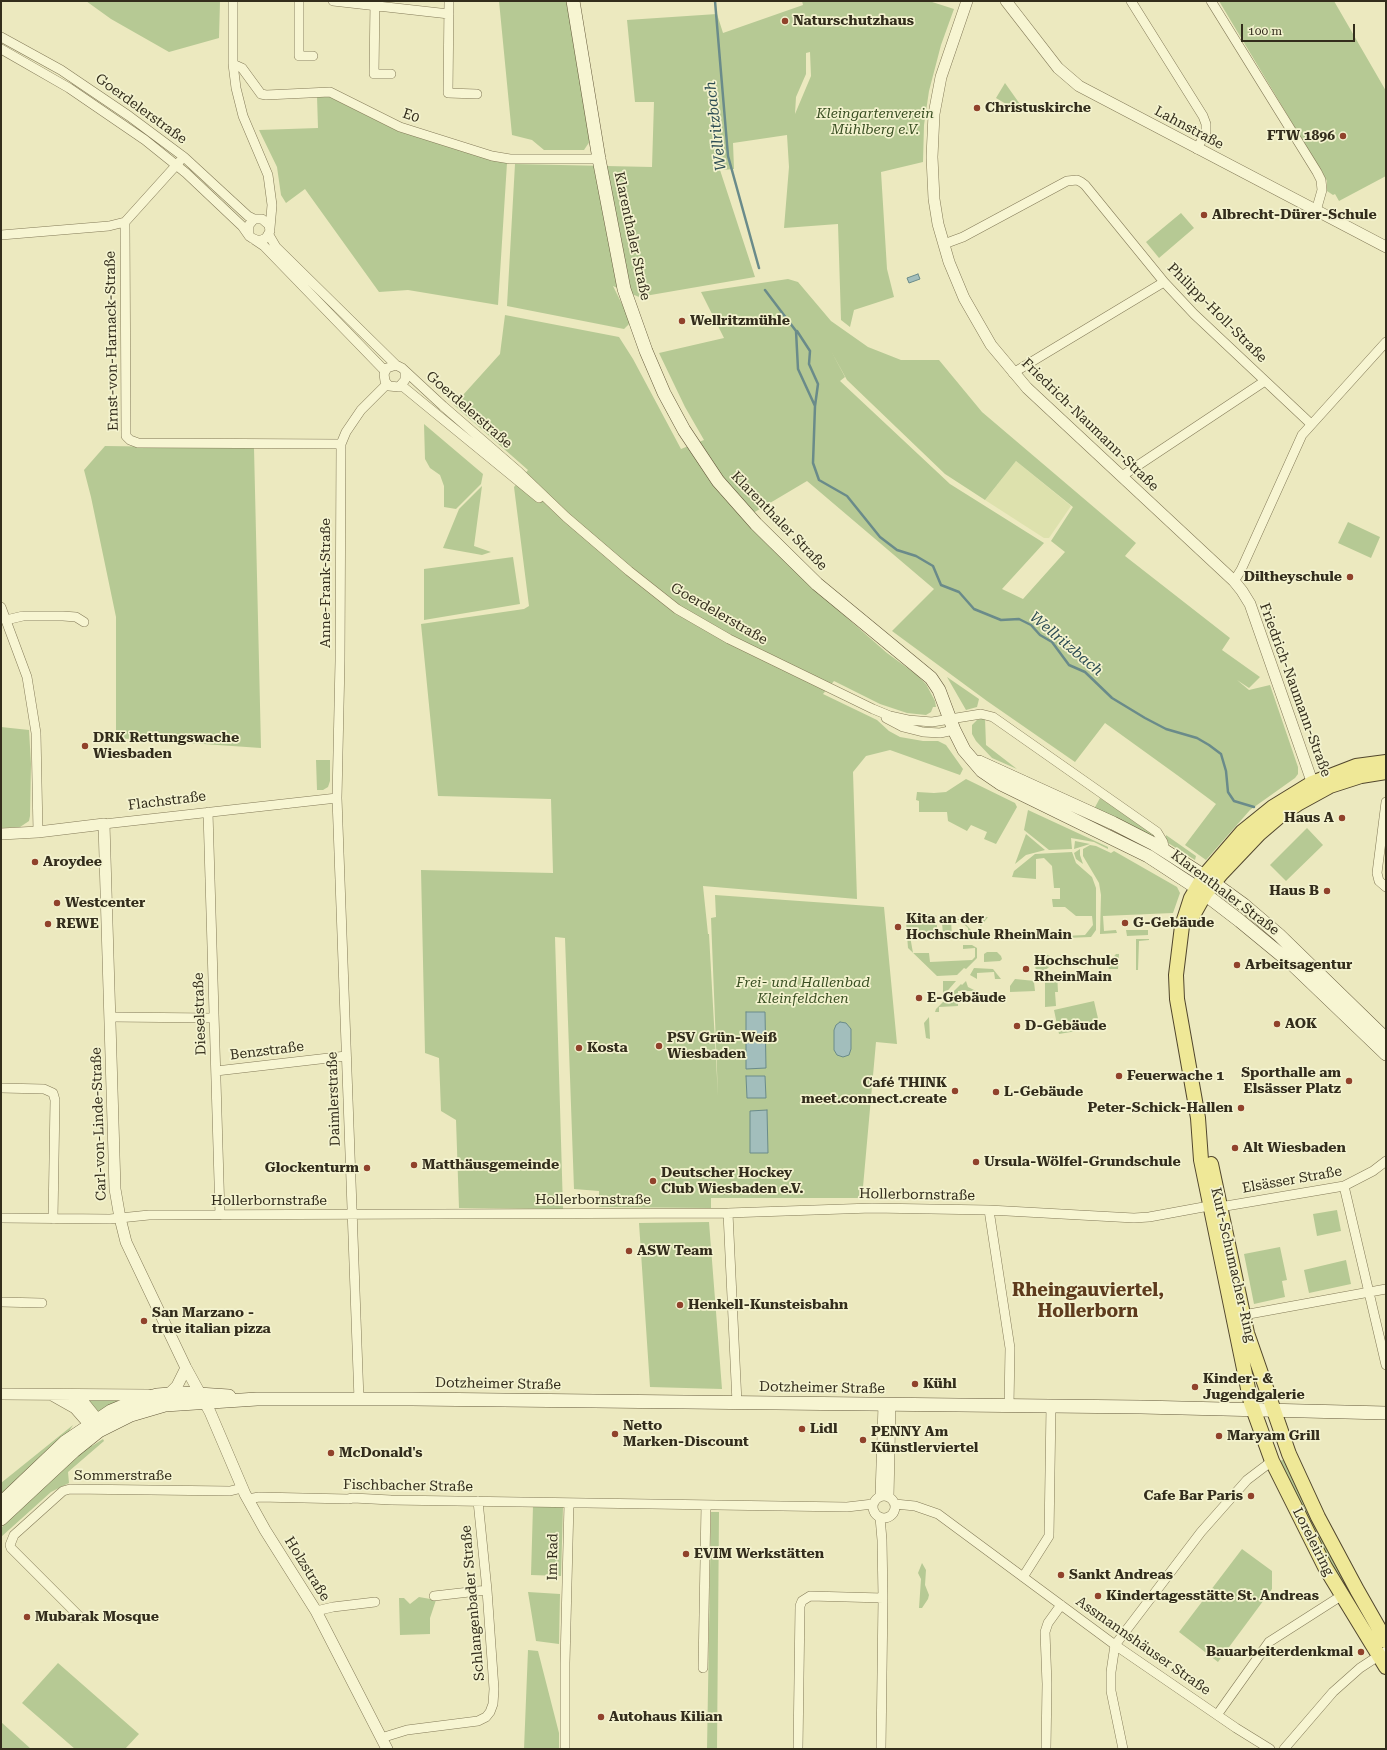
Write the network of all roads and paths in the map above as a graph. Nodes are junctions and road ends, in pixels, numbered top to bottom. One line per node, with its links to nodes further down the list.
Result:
1 (233, 1): 17 (street)
2 (299, 1): 15 (street)
3 (333, 1): 10 (street)
4 (449, 1): 11 (street)
5 (573, 1): 24 (main road, Klarenthaler Straße)
6 (967, 1): 33 (street, Friedrich-Naumann-Straße)
7 (1006, 1): 22 (street, Lahnstraße)
8 (1131, 1): 22 (street)
9 (1212, 1): 27 (street)
10 (375, 3): 11 (street); 19 (street)
11 (449, 14): 21 (street)
12 (1, 37): 23 (street, Goerdelerstraße)
13 (1, 49): 25 (street, Goerdelerstraße)
14 (289, 56): 15 (street)
15 (299, 56): 16 (street)
16 (313, 56)
17 (233, 64): 24 (street, E0); 26 (street)
18 (365, 74): 19 (street)
19 (374, 74): 20 (street)
20 (391, 74)
21 (477, 94)
22 (1197, 149): 27 (street, Lahnstraße)
23 (184, 157): 25 (street); 28 (street, Goerdelerstraße)
24 (599, 159): 52 (main road, Klarenthaler Straße)
25 (177, 165): 29 (street); 32 (street, Goerdelerstraße)
26 (270, 187): 28 (street); 30 (street)
27 (1316, 211): 34 (street, Lahnstraße)
28 (256, 219): 30 (street, Goerdelerstraße); 32 (street)
29 (125, 222): 31 (street); 45 (street, Ernst-von-Harnack-Straße)
30 (269, 231): 32 (street); 37 (street, Goerdelerstraße)
31 (1, 235)
32 (252, 238): 38 (street, Goerdelerstraße)
33 (944, 244): 35 (street, Philipp-Holl-Straße); 40 (street, Friedrich-Naumann-Straße)
34 (1386, 247)
35 (1164, 282): 40 (street); 41 (street, Philipp-Holl-Straße)
36 (1386, 342): 44 (street)
37 (396, 365): 38 (street); 39 (street, Goerdelerstraße)
38 (385, 370): 42 (street)
39 (405, 373): 43 (street, Goerdelerstraße); 47 (street, Goerdelerstraße)
40 (1013, 373): 46 (street, Friedrich-Naumann-Straße)
41 (1265, 381): 44 (street, Philipp-Holl-Straße); 46 (street)
42 (387, 384): 43 (street); 45 (street, Anne-Frank-Straße)
43 (401, 385): 47 (street, Goerdelerstraße)
44 (1311, 424): 48 (street)
45 (340, 444): 57 (street, Anne-Frank-Straße)
46 (1122, 476): 48 (street, Friedrich-Naumann-Straße)
47 (566, 517): 52 (street, Goerdelerstraße)
48 (1234, 581): 56 (street, Friedrich-Naumann-Straße)
49 (1, 607): 50 (street)
50 (6, 620): 51 (street); 61 (street)
51 (84, 622)
52 (952, 725): 53 (main road, Klarenthaler Straße); 63 (street, Klarenthaler Straße)
53 (964, 750): 63 (main road, Klarenthaler Straße); 64 (main road, Klarenthaler Straße)
54 (1386, 762): 56 (main road, Kurt-Schumacher-Ring)
55 (1386, 772): 56 (main road, Kurt-Schumacher-Ring)
56 (1314, 788): 64 (main road, Kurt-Schumacher-Ring)
57 (337, 798): 59 (street, Flachstraße); 70 (street, Daimlerstraße)
58 (1386, 802): 65 (street)
59 (208, 812): 60 (street, Flachstraße); 67 (street, Dieselstraße)
60 (104, 824): 61 (street, Flachstraße); 66 (street, Carl-von-Linde-Straße)
61 (38, 832): 62 (street, Flachstraße)
62 (1, 834)
63 (1165, 851): 64 (main road, Klarenthaler Straße)
64 (1205, 885): 68 (main road, Klarenthaler Straße); 69 (main road, Klarenthaler Straße); 75 (main road, Kurt-Schumacher-Ring)
65 (1386, 887)
66 (110, 1017): 67 (street); 81 (street, Carl-von-Linde-Straße)
67 (213, 1018): 71 (street, Dieselstraße)
68 (1386, 1039)
69 (1386, 1054)
70 (346, 1056): 71 (street, Benzstraße); 79 (street, Daimlerstraße)
71 (216, 1071): 78 (street, Dieselstraße)
72 (1, 1088): 82 (street)
73 (1386, 1161): 74 (street, Elsässer Straße)
74 (1344, 1186): 75 (street, Elsässer Straße); 84 (street)
75 (1215, 1207): 76 (street, Hollerbornstraße); 87 (main road, Kurt-Schumacher-Ring)
76 (989, 1210): 77 (street, Hollerbornstraße); 99 (street)
77 (728, 1213): 79 (street, Hollerbornstraße); 97 (street)
78 (220, 1215): 79 (street, Hollerbornstraße); 81 (street, Hollerbornstraße)
79 (352, 1215): 96 (street, Daimlerstraße)
80 (1, 1218): 82 (street, Hollerbornstraße)
81 (120, 1218): 82 (street, Hollerbornstraße); 89 (street, Carl-von-Linde-Straße)
82 (53, 1219)
83 (1386, 1289): 84 (street)
84 (1368, 1291): 87 (street); 88 (street)
85 (1, 1302): 86 (street)
86 (42, 1303)
87 (1238, 1317): 101 (main road, Kurt-Schumacher-Ring); 102 (main road, Kurt-Schumacher-Ring)
88 (1386, 1365)
89 (186, 1368): 90 (street); 95 (street, Carl-von-Linde-Straße)
90 (170, 1393): 94 (main road); 95 (main road)
91 (1, 1394): 92 (street)
92 (48, 1394): 93 (street); 104 (street)
93 (66, 1394): 94 (street); 104 (street)
94 (157, 1395): 104 (main road)
95 (203, 1398): 96 (main road, Dotzheimer Straße); 104 (main road); 106 (street, Holzstraße)
96 (359, 1400): 97 (main road, Dotzheimer Straße)
97 (737, 1403): 98 (main road, Dotzheimer Straße)
98 (887, 1405): 99 (main road, Dotzheimer Straße); 109 (street)
99 (1009, 1406): 100 (main road, Dotzheimer Straße)
100 (1051, 1406): 101 (main road, Dotzheimer Straße); 115 (street)
101 (1254, 1410): 102 (main road, Dotzheimer Straße); 105 (main road, Loreleiring)
102 (1274, 1410): 103 (main road, Dotzheimer Straße); 124 (main road, Loreleiring)
103 (1386, 1412)
104 (95, 1425): 110 (main road); 114 (main road)
105 (1266, 1464): 118 (main road, Loreleiring); 125 (street)
106 (242, 1488): 107 (street, Holzstraße); 123 (street, Sommerstraße)
107 (248, 1499): 108 (street, Fischbacher Straße); 122 (street, Holzstraße)
108 (478, 1501): 111 (street, Fischbacher Straße); 116 (street, Schlangenbader Straße)
109 (890, 1502): 113 (street); 113 (street); 115 (street, Assmannshäuser Straße)
110 (1, 1503)
111 (569, 1503): 112 (street); 131 (street, Im Rad)
112 (706, 1505): 113 (street); 127 (street)
113 (879, 1512): 119 (street)
114 (1, 1519)
115 (1023, 1577): 121 (street, Assmannshäuser Straße)
116 (487, 1590): 117 (street); 129 (street, Schlangenbader Straße)
117 (434, 1596)
118 (1341, 1596): 126 (main road, Loreleiring); 128 (street)
119 (883, 1598): 132 (street); 133 (street)
120 (375, 1602): 122 (street)
121 (1061, 1605): 125 (street, Assmannshäuser Straße); 134 (street)
122 (316, 1611): 129 (street, Holzstraße)
123 (81, 1618)
124 (1386, 1641)
125 (1115, 1645): 128 (street, Assmannshäuser Straße); 135 (street)
126 (1384, 1658): 137 (street)
127 (703, 1668)
128 (1217, 1716): 136 (street, Assmannshäuser Straße)
129 (381, 1738): 130 (street, Holzstraße)
130 (387, 1749)
131 (565, 1749)
132 (798, 1749)
133 (881, 1749)
134 (1046, 1749)
135 (1123, 1749)
136 (1270, 1749)
137 (1284, 1749)

